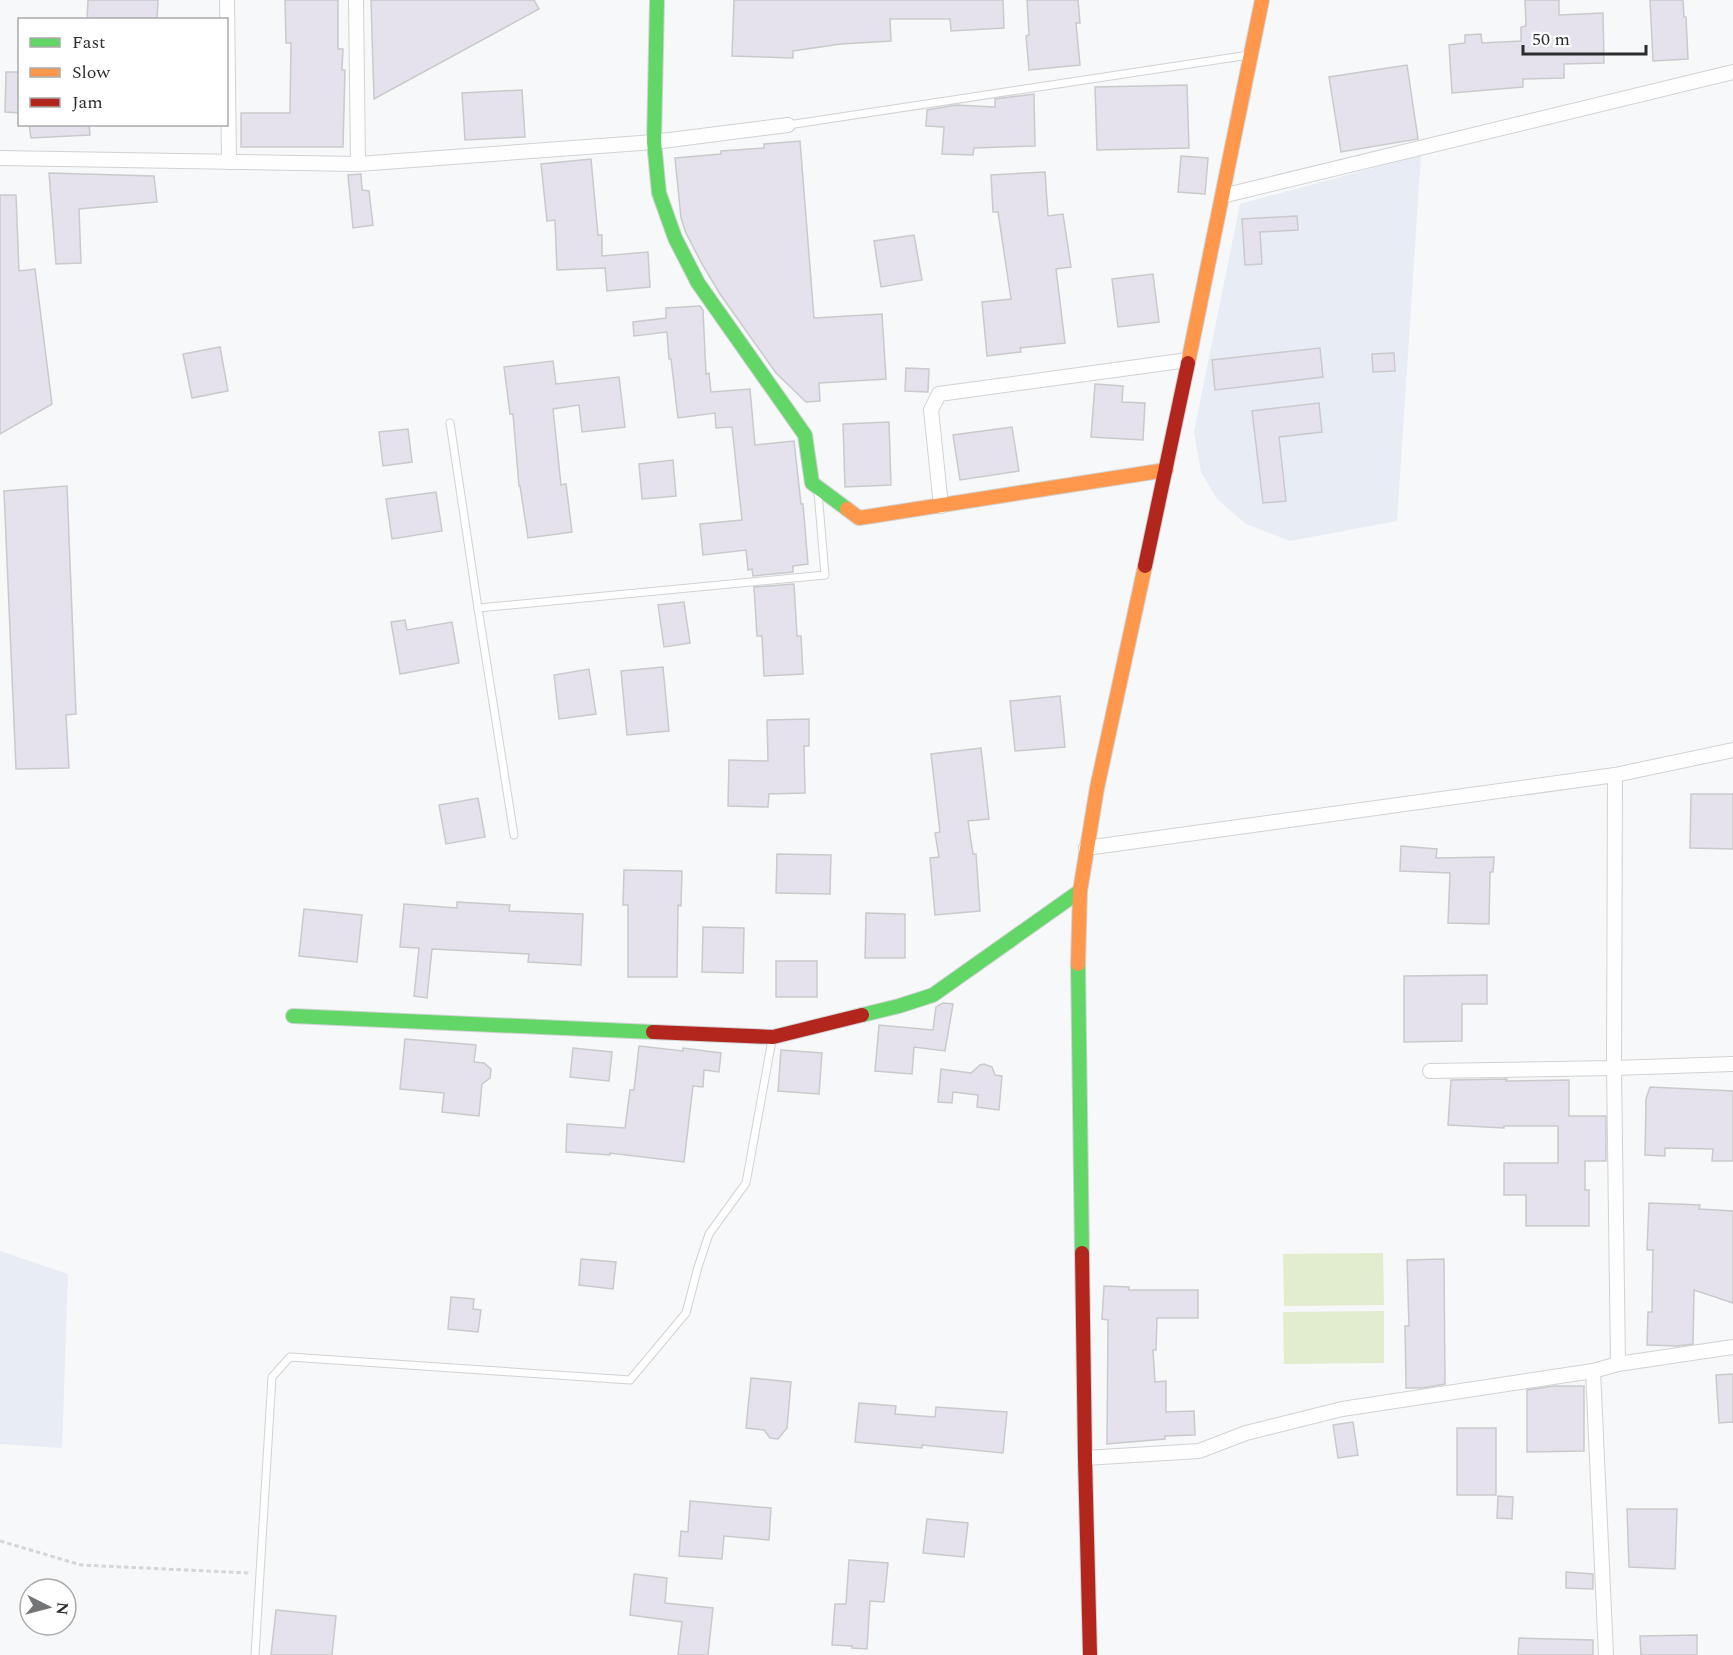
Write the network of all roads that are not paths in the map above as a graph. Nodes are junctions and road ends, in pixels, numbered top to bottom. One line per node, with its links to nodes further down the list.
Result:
1 (227, 0): 5 (street)
2 (356, 0): 13 (street)
3 (657, 0): 10 (street)
4 (1262, 0): 7 (street)
5 (227, 18)
6 (228, 54): 12 (street)
7 (1251, 54): 9 (lane); 14 (street)
8 (1733, 72): 14 (street)
9 (788, 125): 10 (street)
10 (654, 142): 13 (street); 18 (street)
11 (0, 158): 12 (street)
12 (230, 162): 13 (street)
13 (358, 164)
14 (1222, 196): 15 (street)
15 (1188, 360): 17 (street); 19 (street)
16 (450, 423): 20 (lane)
17 (1166, 470): 19 (street); 24 (street)
18 (817, 487): 19 (street); 20 (lane)
19 (941, 506)
20 (478, 608): 23 (lane)
21 (1733, 750): 22 (street)
22 (1615, 776): 24 (street); 29 (street)
23 (514, 835)
24 (1086, 848): 25 (street)
25 (1080, 891): 27 (street); 34 (street)
26 (294, 1016): 27 (street)
27 (773, 1038): 35 (lane)
28 (1733, 1064): 29 (street)
29 (1614, 1068): 30 (street); 32 (street)
30 (1430, 1071)
31 (1733, 1347): 32 (street)
32 (1618, 1364): 33 (street)
33 (1593, 1371): 34 (street); 37 (street)
34 (1085, 1458): 36 (street)
35 (255, 1655)
36 (1090, 1655)
37 (1606, 1655)

